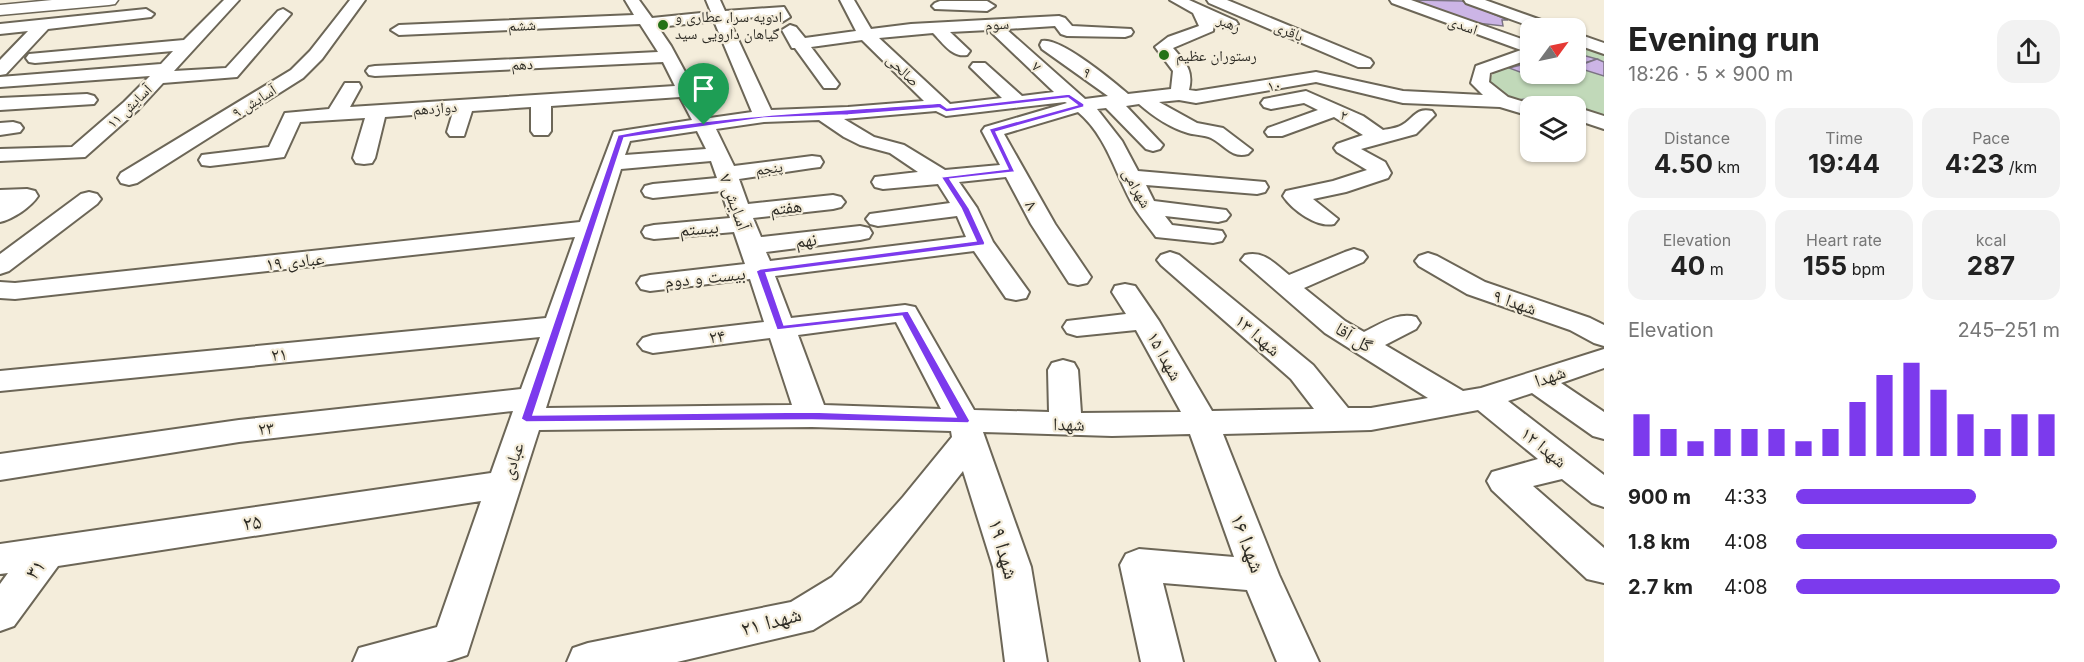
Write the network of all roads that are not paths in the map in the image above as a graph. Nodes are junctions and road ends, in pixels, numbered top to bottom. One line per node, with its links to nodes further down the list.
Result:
1 (39, 0): 10 (main road); 11 (main road)
2 (109, 0): 10 (main road)
3 (232, 0): 34 (street, آسایش ۱۱)
4 (358, 0): 90 (street, آسایش ۹)
5 (847, 0): 30 (street, صالحی)
6 (1177, 0): 14 (street, رهبر)
7 (1214, 0): 42 (street, باقری)
8 (1397, 0): 33 (street, اسدی)
9 (1471, 0): 21 (street)
10 (55, 2): 15 (main road); 22 (street)
11 (0, 4)
12 (940, 6): 16 (street)
13 (716, 8): 19 (street, ششم); 27 (street, ششم); 71 (street)
14 (1198, 9): 38 (street, رهبر); 53 (street)
15 (0, 10)
16 (989, 11): 23 (street, سوم); 29 (street, سوم); 59 (street, ۷)
17 (146, 14): 22 (street)
18 (283, 14): 46 (street)
19 (642, 14): 26 (street, ششم); 39 (street, آسایش ۷)
20 (899, 15): 25 (street)
21 (1520, 18)
22 (44, 24): 24 (street); 31 (street)
23 (937, 28): 25 (street, سوم); 37 (street)
24 (0, 29)
25 (911, 29): 30 (street, سوم)
26 (399, 30)
27 (790, 30): 30 (street, سوم); 50 (street)
28 (127, 31): 31 (street)
29 (1125, 32)
30 (866, 35): 63 (street, صالحی)
31 (29, 40): 44 (street)
32 (1586, 43): 36 (street)
33 (1520, 44)
34 (189, 45): 41 (street); 46 (street, آسایش ۱۱)
35 (1048, 45): 57 (street, ۹)
36 (1604, 49)
37 (961, 51)
38 (1292, 51)
39 (668, 57): 45 (street, دهم); 52 (street, آسایش ۷)
40 (1520, 57): 58 (street)
41 (35, 58)
42 (1364, 63)
43 (979, 67): 60 (street)
44 (0, 70)
45 (375, 71)
46 (162, 73): 48 (street); 82 (street, آسایش ۱۱)
47 (573, 77): 54 (street)
48 (0, 81)
49 (500, 81): 62 (street)
50 (830, 84)
51 (352, 87): 68 (street)
52 (686, 91): 54 (street, دوازدهم); 73 (street, آسایش ۷)
53 (1183, 94): 57 (street, ۱۰); 58 (street, ۱۰); 67 (street, ۲)
54 (572, 98): 56 (street, دوازدهم)
55 (87, 100): 61 (street)
56 (541, 100): 62 (street, دوازدهم); 74 (street)
57 (1126, 100): 59 (street, ۱۰); 79 (street); 81 (street)
58 (1501, 100): 65 (street)
59 (1075, 101): 60 (street); 86 (street, ۸); 89 (street, شهرامی)
60 (1018, 102): 63 (street)
61 (0, 104)
62 (495, 104): 64 (street, دوازدهم)
63 (940, 105): 69 (street)
64 (464, 106): 66 (street, دوازدهم); 75 (street)
65 (1520, 107)
66 (377, 111): 68 (street, دوازدهم); 83 (street)
67 (1333, 111): 76 (street); 78 (street, ۲)
68 (336, 114): 84 (street, دوازدهم)
69 (823, 114): 71 (street); 88 (street)
70 (1425, 115): 78 (street)
71 (764, 116): 73 (street)
72 (1586, 117): 77 (street)
73 (704, 125): 80 (street); 87 (street, آسایش ۷)
74 (541, 131)
75 (457, 132)
76 (1275, 132)
77 (1601, 133)
78 (1379, 137): 99 (street)
79 (1153, 145)
80 (616, 150): 87 (street); 102 (street, عبادی)
81 (1241, 150)
82 (0, 155)
83 (364, 158)
84 (210, 160)
85 (812, 162): 87 (street, پنجم)
86 (1012, 170): 88 (street); 111 (street, ۸)
87 (724, 171): 93 (street); 101 (street, آسایش ۷)
88 (945, 177): 91 (street); 97 (street)
89 (1130, 177): 92 (street); 100 (street, شهرامی)
90 (129, 178)
91 (884, 182)
92 (1257, 188)
93 (653, 191)
94 (0, 197): 98 (street)
95 (89, 199): 109 (street)
96 (833, 202): 101 (street, هفتم)
97 (965, 208): 101 (street, نهم); 104 (street)
98 (0, 215)
99 (1326, 219)
100 (1215, 225)
101 (745, 227): 103 (street, بیستم); 110 (street, آسایش ۷)
102 (590, 228): 114 (street, عبادی ۱۹); 120 (street, عبادی)
103 (654, 232)
104 (981, 243): 110 (street, بیست و دوم); 115 (street)
105 (1354, 257): 113 (street)
106 (1170, 260): 132 (street, شهدا ۱۳)
107 (1254, 260): 113 (street, گل آقا)
108 (1428, 261): 125 (street, شهدا ۹)
109 (0, 266)
110 (760, 271): 112 (street, بیست و دوم); 122 (street, آسایش ۷)
111 (1078, 277)
112 (650, 283)
113 (1286, 286): 124 (street, گل آقا)
114 (0, 290)
115 (1016, 292)
116 (1125, 292): 118 (street, شهدا ۱۵)
117 (905, 313): 122 (street, ۲۴); 136 (street, شهدا ۱۹)
118 (1145, 321): 121 (street); 133 (street, شهدا ۱۵)
119 (1406, 323): 124 (street)
120 (558, 326): 127 (street, ۲۱); 130 (street, عبادی)
121 (1077, 327)
122 (780, 328): 123 (street, ۲۴); 131 (street, آسایش ۷)
123 (653, 344)
124 (1364, 344): 129 (street, گل آقا)
125 (1601, 356): 128 (street, شهدا)
126 (1063, 370): 134 (street)
127 (0, 381)
128 (1537, 381): 129 (street, شهدا); 135 (street)
129 (1472, 401): 132 (street, شهدا); 137 (street, شهدا ۱۲)
130 (530, 408): 131 (street, شهدا); 138 (street, ۲۳); 139 (street, عبادی)
131 (812, 416): 136 (street, شهدا)
132 (1338, 418): 133 (street, شهدا)
133 (1202, 422): 134 (street, شهدا); 144 (street, شهدا ۱۶)
134 (1066, 424): 136 (street, شهدا)
135 (1604, 428)
136 (966, 430): 147 (street, شهدا ۲۱); 148 (street, شهدا ۱۹)
137 (1566, 465): 140 (street, شهدا ۱۲); 143 (street)
138 (0, 467)
139 (505, 484): 141 (street, ۲۵); 146 (street, عبادی)
140 (1604, 494)
141 (48, 552): 142 (street, ۲۵); 145 (street, ۳۱)
142 (0, 559)
143 (1601, 568)
144 (1260, 575): 149 (street); 150 (street, شهدا ۱۶)
145 (0, 614)
146 (374, 662)
147 (588, 662)
148 (1026, 662)
149 (1162, 662)
150 (1298, 662)

